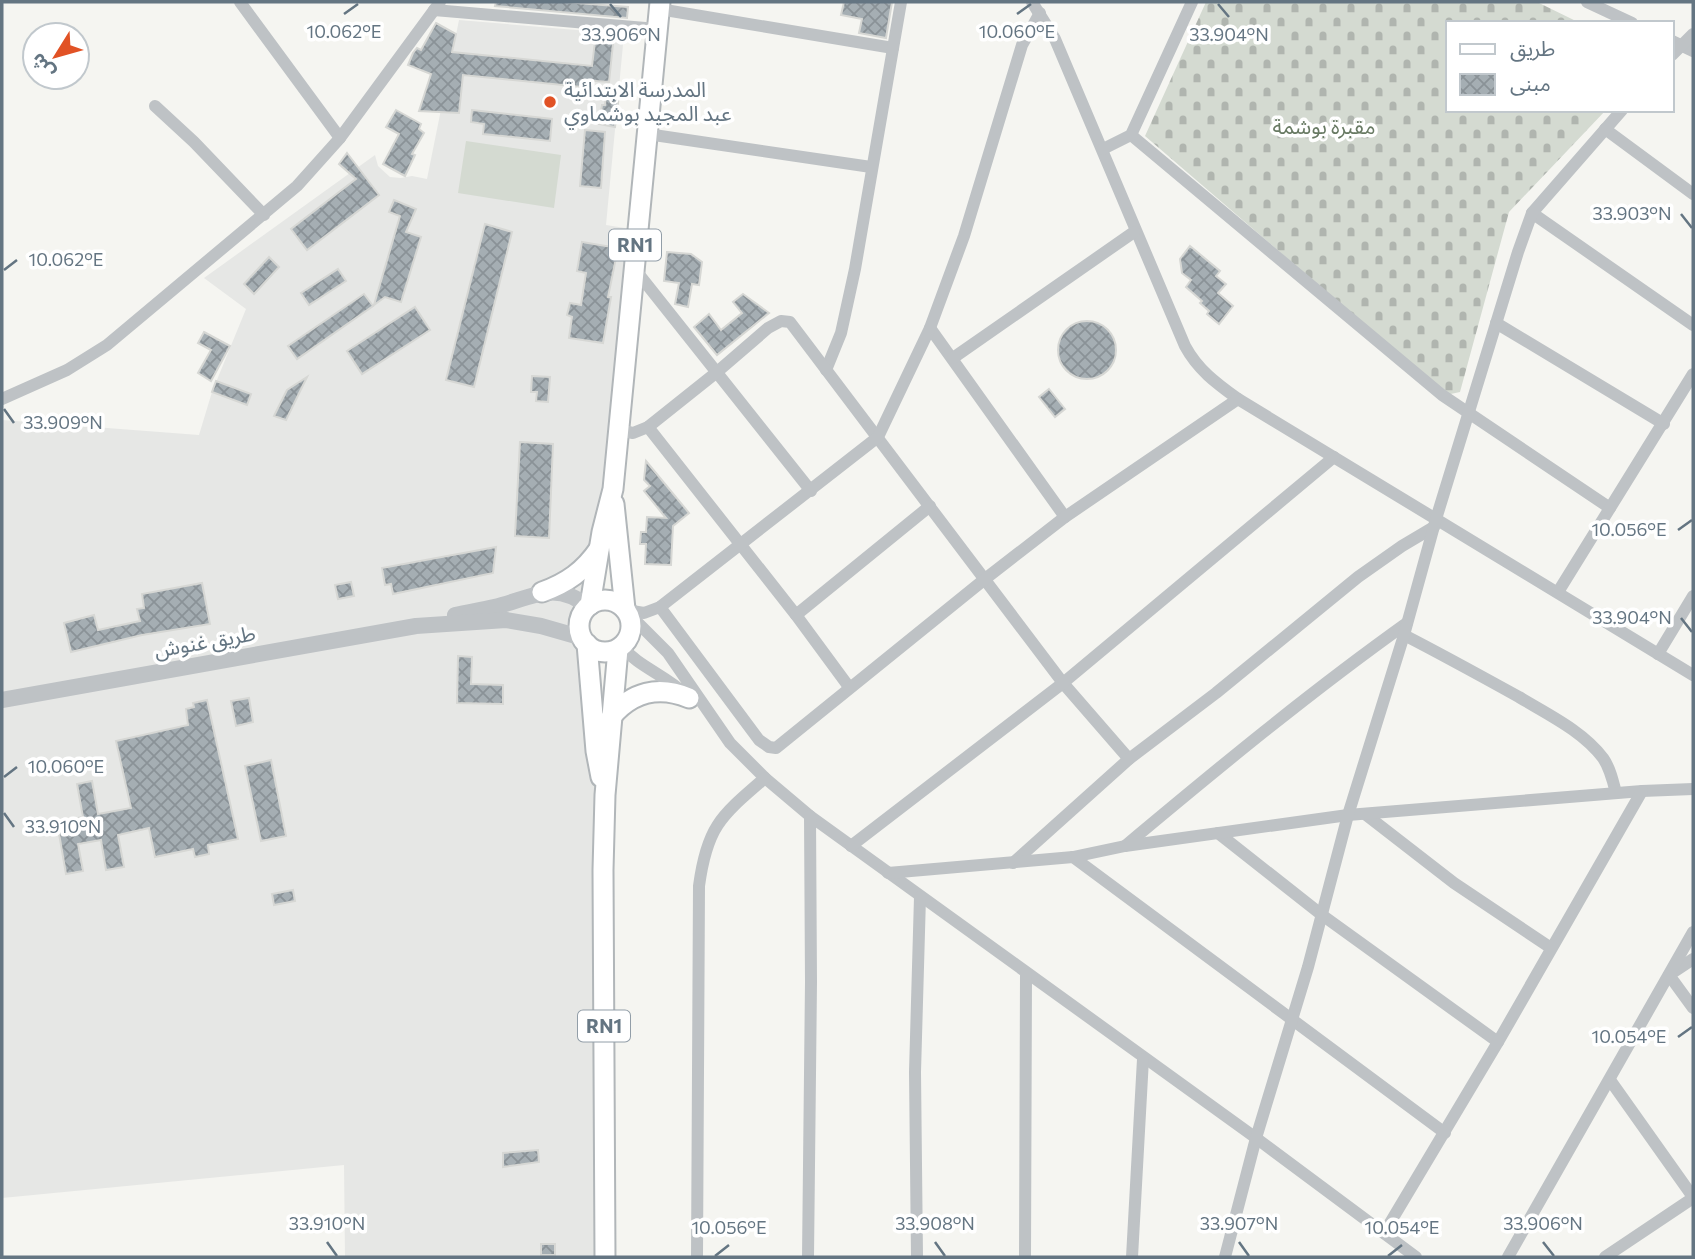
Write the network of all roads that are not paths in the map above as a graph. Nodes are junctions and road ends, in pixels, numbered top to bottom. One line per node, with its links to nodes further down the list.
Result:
1 (240, 2): 18 (street)
2 (901, 2): 11 (street)
3 (1192, 2): 17 (street)
4 (1587, 2): 8 (street)
5 (659, 5): 9 (main road, RN1); 11 (street)
6 (437, 6): 9 (street); 18 (street)
7 (1036, 7): 19 (street); 28 (street)
8 (1628, 21)
9 (657, 29): 16 (main road, RN1)
10 (1693, 34): 12 (street)
11 (893, 48): 20 (street)
12 (1680, 48)
13 (155, 106): 23 (street)
14 (1620, 112): 15 (street)
15 (1605, 129): 21 (street); 22 (street)
16 (647, 134): 20 (street); 25 (main road, RN1)
17 (1131, 135): 19 (street); 35 (street)
18 (340, 138): 23 (street)
19 (1102, 149): 24 (street)
20 (871, 167): 30 (street)
21 (1693, 194)
22 (1532, 212): 26 (street); 27 (street)
23 (264, 215): 33 (street)
24 (1134, 232): 29 (street); 34 (street)
25 (633, 267): 31 (street); 38 (main road, RN1)
26 (1496, 323): 35 (street); 36 (street)
27 (1693, 325)
28 (930, 327): 29 (street); 39 (street)
29 (953, 358): 45 (street)
30 (826, 370): 31 (street); 39 (street)
31 (717, 372): 37 (street); 42 (street)
32 (1693, 374): 36 (street)
33 (2, 399)
34 (1238, 399): 40 (street); 45 (street)
35 (1468, 413): 44 (street); 46 (street)
36 (1664, 424): 44 (street)
37 (648, 427): 38 (street); 47 (street)
38 (618, 430): 41 (main road, RN1)
39 (878, 437): 42 (street); 43 (street)
40 (1334, 457): 46 (street); 63 (street)
41 (613, 489): 48 (main road, RN1); 55 (main road, RN1)
42 (811, 491): 47 (street)
43 (930, 506): 49 (street); 56 (street)
44 (1609, 508): 51 (street)
45 (1065, 517): 49 (street)
46 (1435, 523): 51 (street); 58 (street); 69 (street)
47 (741, 545): 54 (street); 56 (street)
48 (600, 548): 50 (main road); 53 (main road, RN1)
49 (985, 579): 63 (street); 64 (street)
50 (542, 592): 53 (street); 57 (street)
51 (1558, 592): 61 (street)
52 (1693, 596): 61 (street)
53 (589, 606): 55 (main road); 59 (main road, RN1)
54 (660, 607): 55 (street); 64 (street)
55 (626, 610): 60 (main road, RN1); 68 (street)
56 (796, 615): 64 (street)
57 (416, 626): 59 (street); 66 (street, طريق غنوش)
58 (1406, 629): 73 (street); 76 (street); 80 (street)
59 (585, 641): 60 (main road); 74 (main road, RN1)
60 (620, 648): 65 (street); 67 (main road, RN1)
61 (1658, 654): 62 (street)
62 (1693, 675)
63 (1063, 683): 69 (street); 79 (street)
64 (849, 687)
65 (689, 698): 67 (main road); 68 (street)
66 (2, 700)
67 (611, 717): 74 (main road, RN1)
68 (715, 723): 70 (street)
69 (1129, 759): 82 (street)
70 (765, 778): 77 (street); 101 (street)
71 (1693, 789): 72 (street)
72 (1642, 791): 73 (street); 87 (street)
73 (1616, 793): 75 (street)
74 (605, 795): 100 (main road, RN1)
75 (1364, 814): 76 (street); 87 (street)
76 (1348, 815): 78 (street); 85 (street)
77 (810, 816): 79 (street); 102 (street)
78 (1218, 833): 80 (street); 85 (street)
79 (851, 846): 83 (street)
80 (1125, 846): 81 (street)
81 (1073, 857): 82 (street); 92 (street)
82 (1013, 863): 83 (street)
83 (888, 873): 84 (street)
84 (920, 897): 89 (street); 103 (street)
85 (1322, 915): 92 (street); 93 (street)
86 (1693, 932): 90 (street)
87 (1551, 948): 93 (street)
88 (1693, 959): 90 (street)
89 (1026, 974): 94 (street); 104 (street)
90 (1669, 975): 91 (street); 95 (street)
91 (1693, 1008)
92 (1292, 1022): 96 (street); 97 (street)
93 (1498, 1042): 96 (street)
94 (1143, 1059): 97 (street); 105 (street)
95 (1610, 1080): 98 (street); 108 (street)
96 (1444, 1133): 99 (street)
97 (1256, 1138): 99 (street); 106 (street)
98 (1693, 1197): 109 (street)
99 (1384, 1233): 107 (street)
100 (605, 1257)
101 (696, 1257)
102 (808, 1257)
103 (917, 1257)
104 (1025, 1257)
105 (1132, 1257)
106 (1224, 1257)
107 (1416, 1257)
108 (1508, 1257)
109 (1605, 1257)

